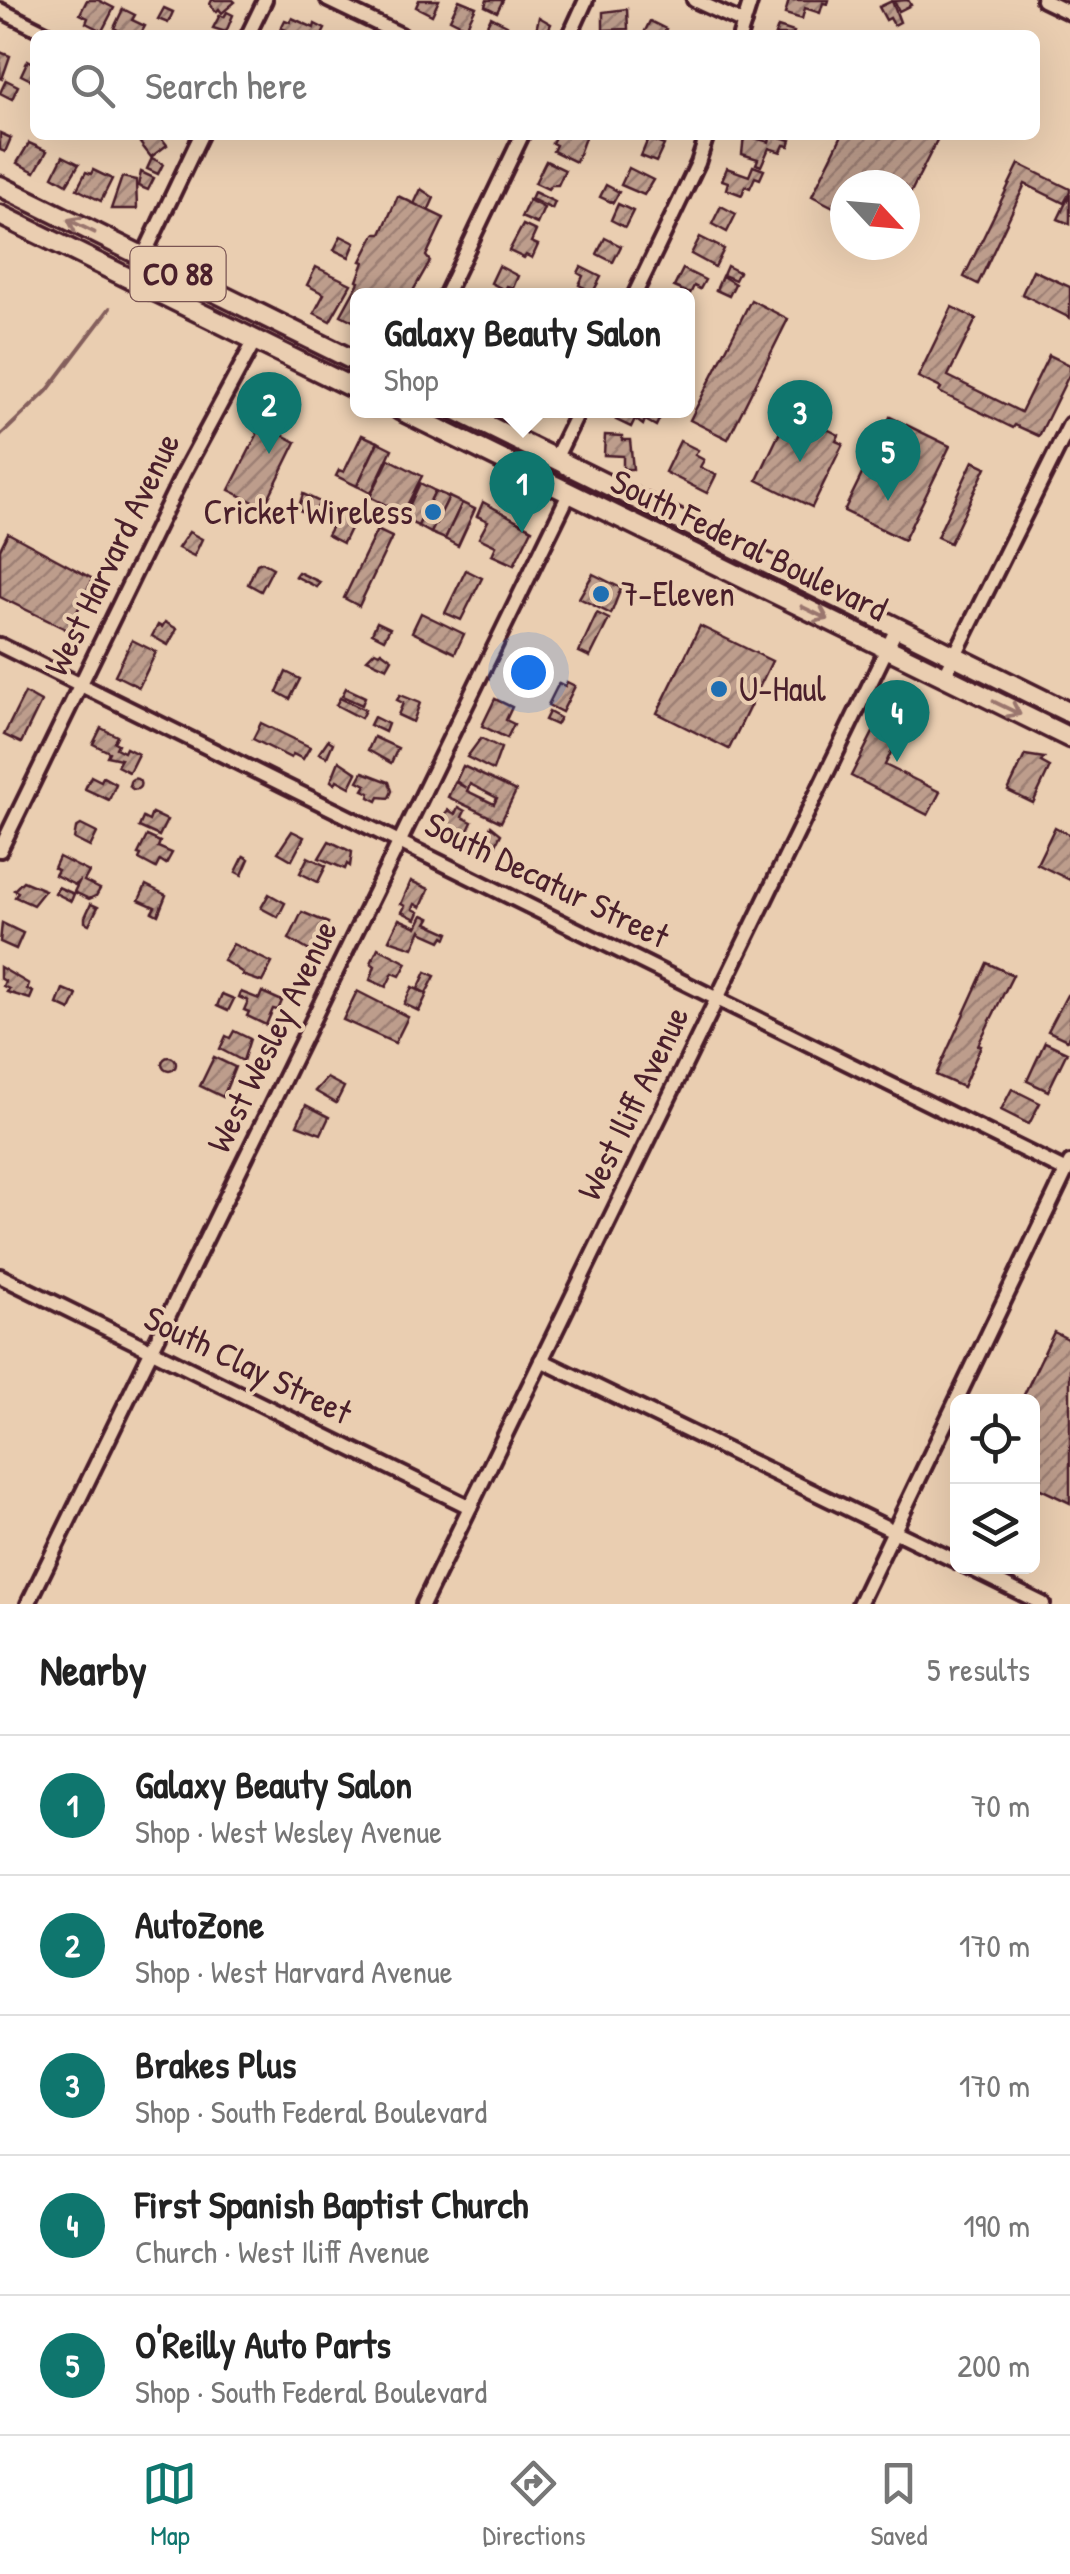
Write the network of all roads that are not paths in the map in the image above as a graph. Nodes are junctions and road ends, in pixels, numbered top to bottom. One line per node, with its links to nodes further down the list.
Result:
1 (265, 0): 11 (street)
2 (328, 0): 12 (street)
3 (586, 0): 13 (street)
4 (694, 0): 9 (street)
5 (751, 0): 9 (street)
6 (1043, 0): 8 (street)
7 (0, 10): 10 (street)
8 (1070, 14)
9 (742, 29)
10 (40, 30)
11 (250, 30)
12 (391, 30)
13 (572, 30)
14 (199, 140): 20 (street)
15 (520, 140): 21 (street)
16 (706, 140): 22 (street)
17 (0, 186): 20 (main road, CO 88, one-way to 17)
18 (0, 215): 19 (main road, CO 88)
19 (22, 226): 20 (main road); 23 (main road, CO 88)
20 (143, 256): 24 (main road, CO 88)
21 (449, 288)
22 (638, 288)
23 (254, 340): 25 (main road); 26 (main road, CO 88); 40 (street, West Harvard Avenue)
24 (350, 358)
25 (350, 358)
26 (350, 387)
27 (416, 418): 31 (main road, South Federal Boulevard)
28 (472, 418): 32 (main road, South Federal Boulevard)
29 (574, 418): 32 (street)
30 (1070, 424): 38 (street)
31 (436, 428): 32 (main road); 33 (main road, South Federal Boulevard)
32 (555, 459): 34 (main road, South Federal Boulevard)
33 (570, 494): 34 (main road); 37 (main road, South Federal Boulevard, one-way to 37); 43 (street, West Wesley Avenue)
34 (706, 534): 35 (main road, South Federal Boulevard)
35 (897, 628): 37 (street, West Iliff Avenue); 38 (main road, South Federal Boulevard)
36 (0, 646): 40 (street, South Decatur Street)
37 (886, 649): 39 (main road, South Federal Boulevard); 45 (street, West Iliff Avenue)
38 (955, 656): 39 (street); 41 (main road, South Federal Boulevard)
39 (944, 677): 42 (main road, South Federal Boulevard, one-way to 42)
40 (81, 685): 43 (street, South Decatur Street); 44 (street, West Harvard Avenue)
41 (1070, 713)
42 (1070, 738)
43 (400, 841): 45 (street, South Decatur Street); 48 (street, West Wesley Avenue)
44 (0, 850)
45 (716, 999): 46 (street, South Decatur Street); 49 (street, West Iliff Avenue)
46 (1068, 1167): 51 (street)
47 (0, 1276): 48 (street, South Clay Street)
48 (151, 1350): 50 (street, South Clay Street); 54 (street, West Wesley Avenue)
49 (541, 1360): 50 (street, West Iliff Avenue); 51 (street)
50 (470, 1507): 55 (street, West Iliff Avenue)
51 (894, 1531): 52 (street); 56 (street)
52 (950, 1558)
53 (982, 1574): 57 (street)
54 (28, 1604)
55 (423, 1604)
56 (858, 1604)
57 (1043, 1604)

